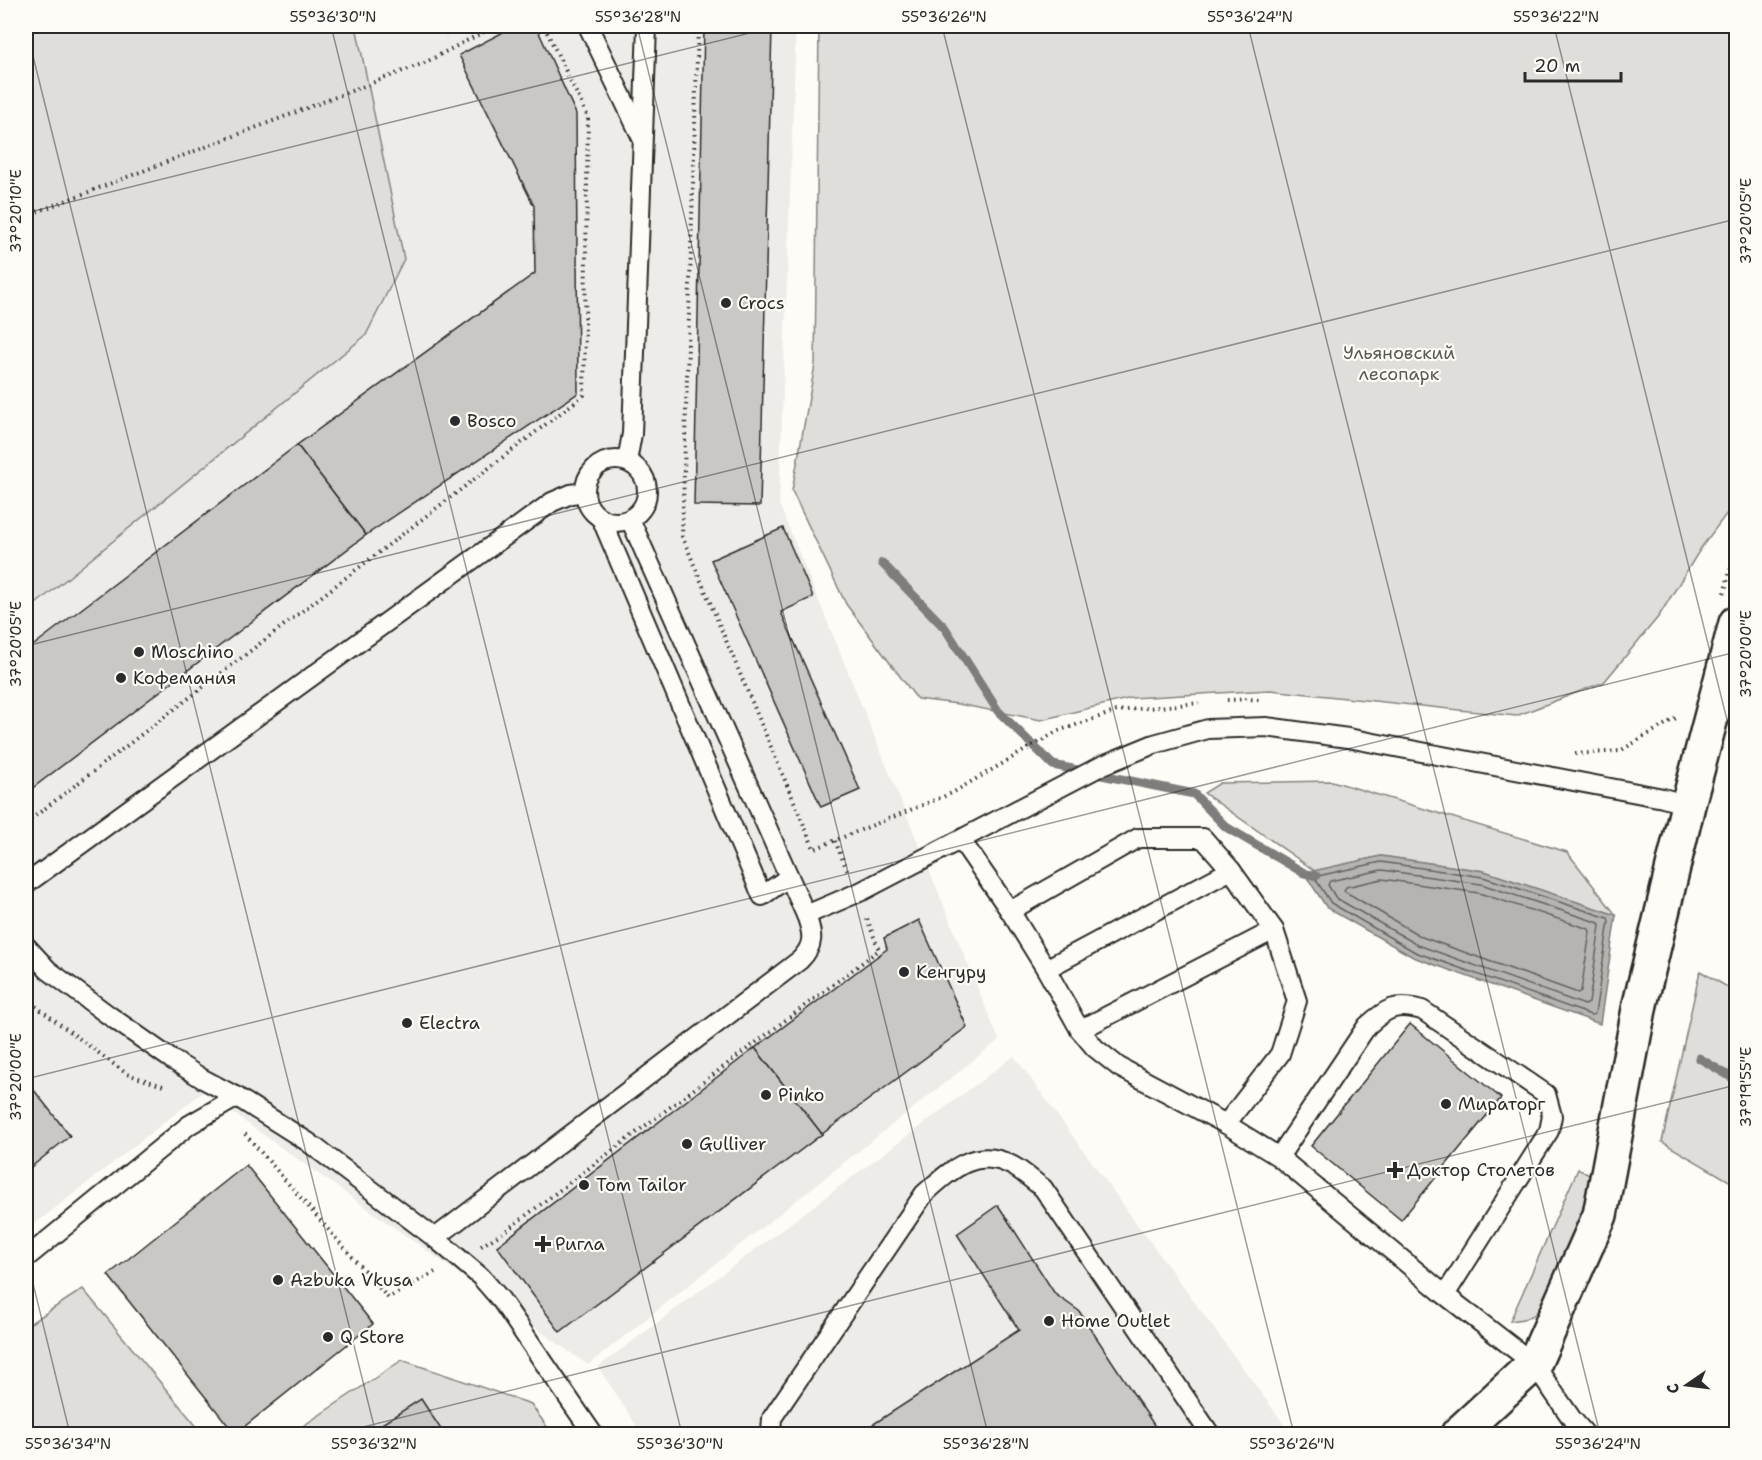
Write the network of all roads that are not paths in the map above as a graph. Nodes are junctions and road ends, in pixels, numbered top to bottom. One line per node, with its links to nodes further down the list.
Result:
1 (588, 26): 3 (lane)
2 (647, 26): 3 (lane)
3 (642, 138): 4 (lane)
4 (627, 461): 5 (lane); 7 (lane)
5 (585, 492): 6 (lane); 22 (lane)
6 (601, 518): 7 (lane); 8 (lane)
7 (633, 526): 8 (lane); 9 (lane)
8 (614, 549): 10 (lane)
9 (665, 598): 10 (lane); 12 (lane)
10 (642, 615): 13 (lane)
11 (1737, 623): 16 (street)
12 (698, 672): 13 (lane); 14 (lane)
13 (674, 689): 15 (lane)
14 (728, 741): 15 (lane); 17 (lane)
15 (704, 758): 18 (lane)
16 (1688, 805): 19 (lane); 35 (street)
17 (758, 808): 18 (lane); 21 (lane)
18 (733, 827): 21 (lane)
19 (961, 840): 23 (lane); 24 (lane)
20 (1232, 870): 23 (lane); 25 (lane); 27 (lane)
21 (789, 877): 24 (lane)
22 (26, 884)
23 (1010, 911): 27 (lane)
24 (807, 915): 32 (lane)
25 (1274, 930): 28 (lane); 30 (lane)
26 (26, 946): 29 (lane)
27 (1046, 969): 28 (lane)
28 (1080, 1030): 30 (lane)
29 (237, 1096): 32 (lane); 33 (lane)
30 (1226, 1124): 31 (lane)
31 (1279, 1157): 34 (lane); 34 (lane)
32 (435, 1238): 36 (lane)
33 (26, 1258)
34 (1445, 1295): 35 (lane)
35 (1534, 1364): 39 (street); 40 (lane)
36 (593, 1434)
37 (771, 1434): 38 (lane)
38 (1210, 1434)
39 (1458, 1434)
40 (1585, 1434)

